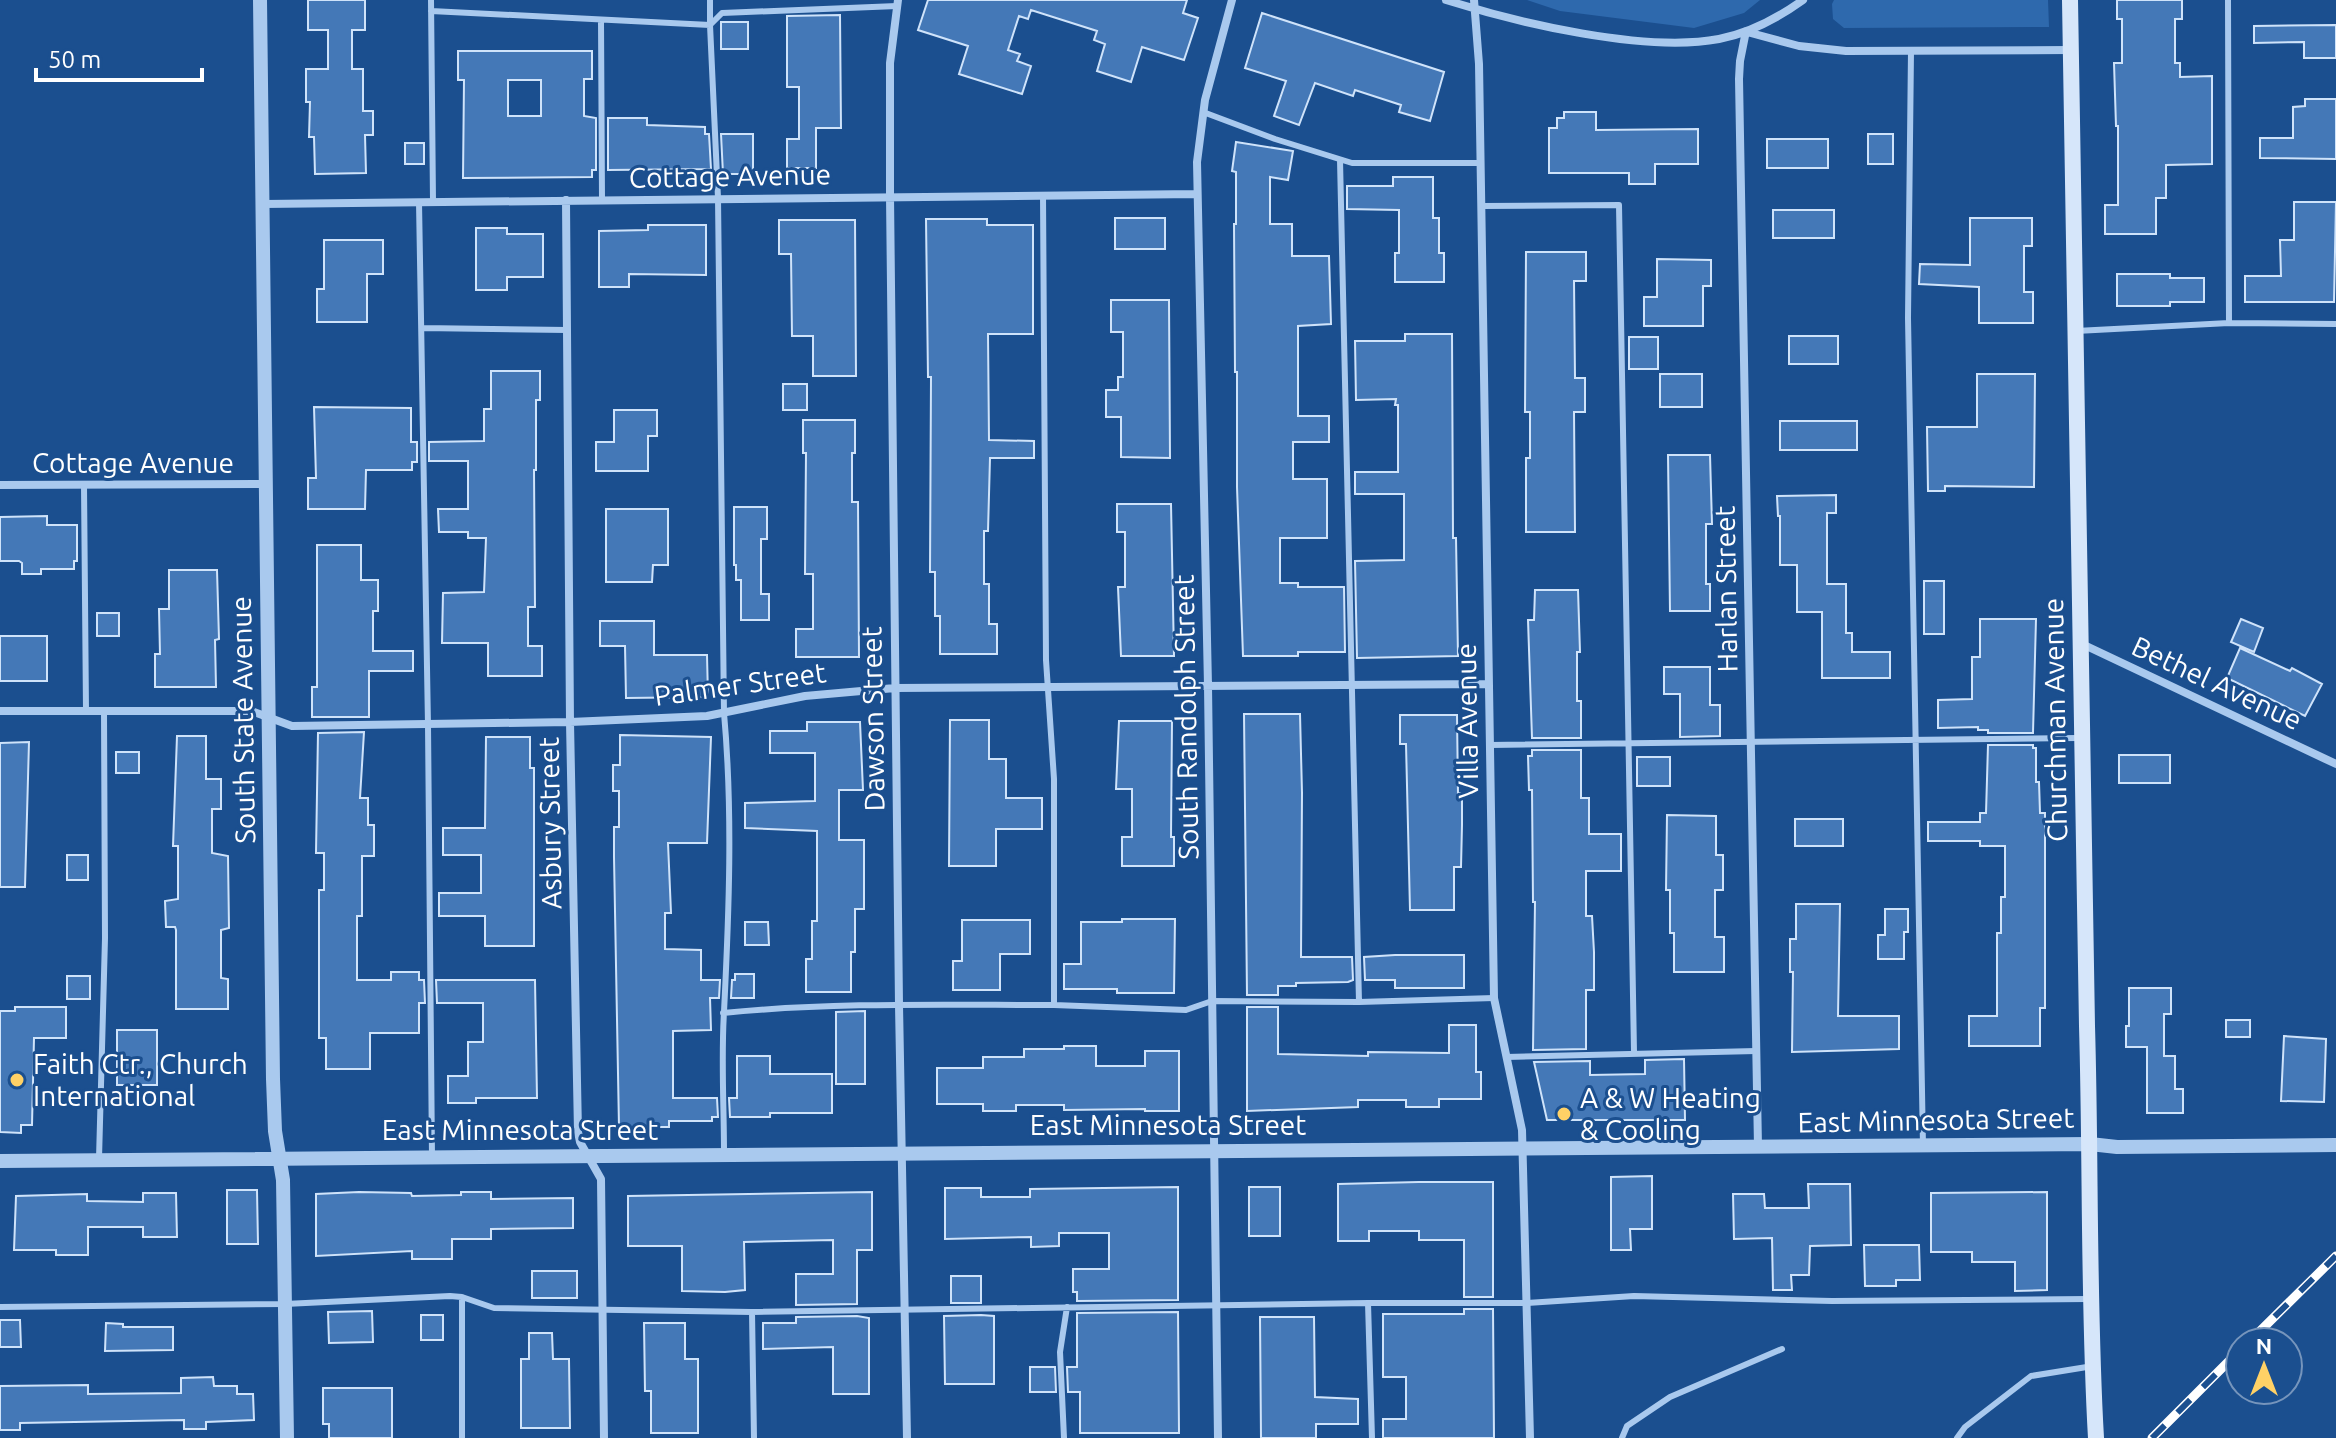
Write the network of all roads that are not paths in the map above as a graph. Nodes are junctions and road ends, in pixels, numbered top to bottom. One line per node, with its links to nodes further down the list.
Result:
1 (260, 0): 28 (street, South State Avenue)
2 (431, 0): 11 (lane)
3 (710, 0): 13 (lane)
4 (1232, 0): 17 (street, South Randolph Street)
5 (1446, 0): 10 (street)
6 (1803, 0): 14 (street)
7 (2070, 0): 15 (main road, Churchman Avenue)
8 (2228, 0): 30 (lane)
9 (897, 3): 13 (lane); 22 (street, Dawson Street)
10 (1475, 5): 14 (street); 19 (street, Villa Avenue)
11 (431, 11): 12 (lane); 26 (lane)
12 (601, 20): 13 (lane); 25 (lane)
13 (710, 25): 23 (lane)
14 (1746, 31): 16 (street); 53 (street, Harlan Street)
15 (2070, 50): 16 (street); 34 (main road, Churchman Avenue)
16 (1911, 51): 52 (lane)
17 (1203, 112): 18 (lane); 20 (street, South Randolph Street)
18 (1340, 160): 19 (lane); 40 (lane)
19 (1481, 163): 29 (street, Villa Avenue)
20 (1197, 194): 21 (street, Cottage Avenue); 41 (street, South Randolph Street)
21 (1043, 195): 22 (street, Cottage Avenue); 43 (lane)
22 (890, 196): 23 (street, Cottage Avenue); 42 (street, Dawson Street)
23 (718, 198): 25 (street, Cottage Avenue); 47 (lane)
24 (566, 200): 25 (street, Cottage Avenue); 26 (street, Cottage Avenue); 33 (street, Asbury Street)
25 (602, 200)
26 (433, 201): 27 (street, Cottage Avenue)
27 (419, 202): 28 (street, Cottage Avenue); 32 (lane)
28 (263, 204): 35 (street, South State Avenue)
29 (1482, 206): 39 (street, Villa Avenue); 55 (lane)
30 (2229, 323): 31 (lane); 34 (lane)
31 (2336, 324)
32 (422, 328): 33 (lane); 50 (lane)
33 (567, 330): 49 (street, Asbury Street)
34 (2075, 331): 38 (main road, Churchman Avenue)
35 (266, 484): 37 (street, Cottage Avenue); 48 (street, South State Avenue)
36 (0, 485): 37 (street, Cottage Avenue)
37 (84, 485): 45 (lane)
38 (2079, 642): 51 (main road, Churchman Avenue); 56 (street, Bethel Avenue)
39 (1489, 684): 40 (street, Palmer Street); 54 (street, Villa Avenue)
40 (1350, 685): 41 (street, Palmer Street); 59 (lane)
41 (1208, 686): 43 (street, Palmer Street); 58 (street, South Randolph Street)
42 (895, 688): 43 (street, Palmer Street); 47 (street, Palmer Street); 60 (street, Dawson Street)
43 (1049, 688): 61 (lane)
44 (0, 711): 45 (street, Palmer Street)
45 (86, 711): 46 (street, Palmer Street)
46 (104, 711): 48 (street, Palmer Street); 77 (lane)
47 (724, 713): 49 (street, Palmer Street); 62 (lane)
48 (269, 719): 50 (street, Palmer Street); 76 (street, South State Avenue)
49 (570, 722): 50 (street, Palmer Street); 75 (street, Asbury Street)
50 (428, 725): 74 (lane)
51 (2080, 738): 52 (lane); 66 (main road, Churchman Avenue)
52 (1916, 741): 53 (lane); 68 (lane)
53 (1751, 744): 55 (lane); 63 (street, Harlan Street)
54 (1490, 745): 55 (lane); 57 (street, Villa Avenue)
55 (1629, 745): 64 (lane)
56 (2336, 764)
57 (1494, 998): 59 (lane); 65 (street, Villa Avenue)
58 (1212, 1001): 59 (lane); 61 (lane); 71 (street, South Randolph Street)
59 (1359, 1002)
60 (899, 1005): 61 (lane); 62 (lane); 72 (street, Dawson Street)
61 (1054, 1005)
62 (723, 1013): 73 (lane)
63 (1756, 1051): 64 (lane); 69 (street, Harlan Street)
64 (1634, 1052): 65 (lane)
65 (1506, 1057): 70 (street, Villa Avenue)
66 (2090, 1144): 67 (street, East Minnesota Street); 68 (street, East Minnesota Street); 80 (main road, Churchman Avenue)
67 (2336, 1145)
68 (1923, 1146): 69 (street, East Minnesota Street)
69 (1758, 1147): 70 (street, East Minnesota Street)
70 (1523, 1149): 71 (street, East Minnesota Street); 82 (street, Villa Avenue)
71 (1214, 1151): 72 (street, East Minnesota Street); 84 (street, South Randolph Street)
72 (903, 1153): 73 (street, East Minnesota Street); 87 (street, Dawson Street)
73 (724, 1155): 75 (street, East Minnesota Street)
74 (432, 1157): 75 (street, East Minnesota Street); 76 (street, East Minnesota Street)
75 (590, 1157): 88 (street, Asbury Street)
76 (282, 1159): 77 (street, East Minnesota Street); 83 (street, South State Avenue)
77 (99, 1160): 78 (street, East Minnesota Street)
78 (0, 1161)
79 (462, 1297): 83 (lane); 88 (lane); 93 (lane)
80 (2092, 1299): 82 (lane); 91 (main road, Churchman Avenue)
81 (1368, 1303): 82 (lane); 84 (lane); 99 (lane)
82 (1527, 1303): 100 (street, Villa Avenue)
83 (285, 1304): 85 (lane); 92 (street, South State Avenue)
84 (1216, 1305): 86 (lane); 98 (street, South Randolph Street)
85 (0, 1307)
86 (1067, 1307): 87 (lane); 97 (lane)
87 (905, 1309): 89 (lane); 96 (street, Dawson Street)
88 (602, 1310): 89 (lane); 94 (street, Asbury Street)
89 (752, 1312): 95 (lane)
90 (1782, 1349): 101 (lane)
91 (2093, 1366): 102 (lane); 103 (main road, Churchman Avenue)
92 (287, 1438)
93 (462, 1438)
94 (604, 1438)
95 (754, 1438)
96 (907, 1438)
97 (1064, 1438)
98 (1218, 1438)
99 (1372, 1438)
100 (1530, 1438)
101 (1622, 1438)
102 (1957, 1438)
103 (2096, 1438)

